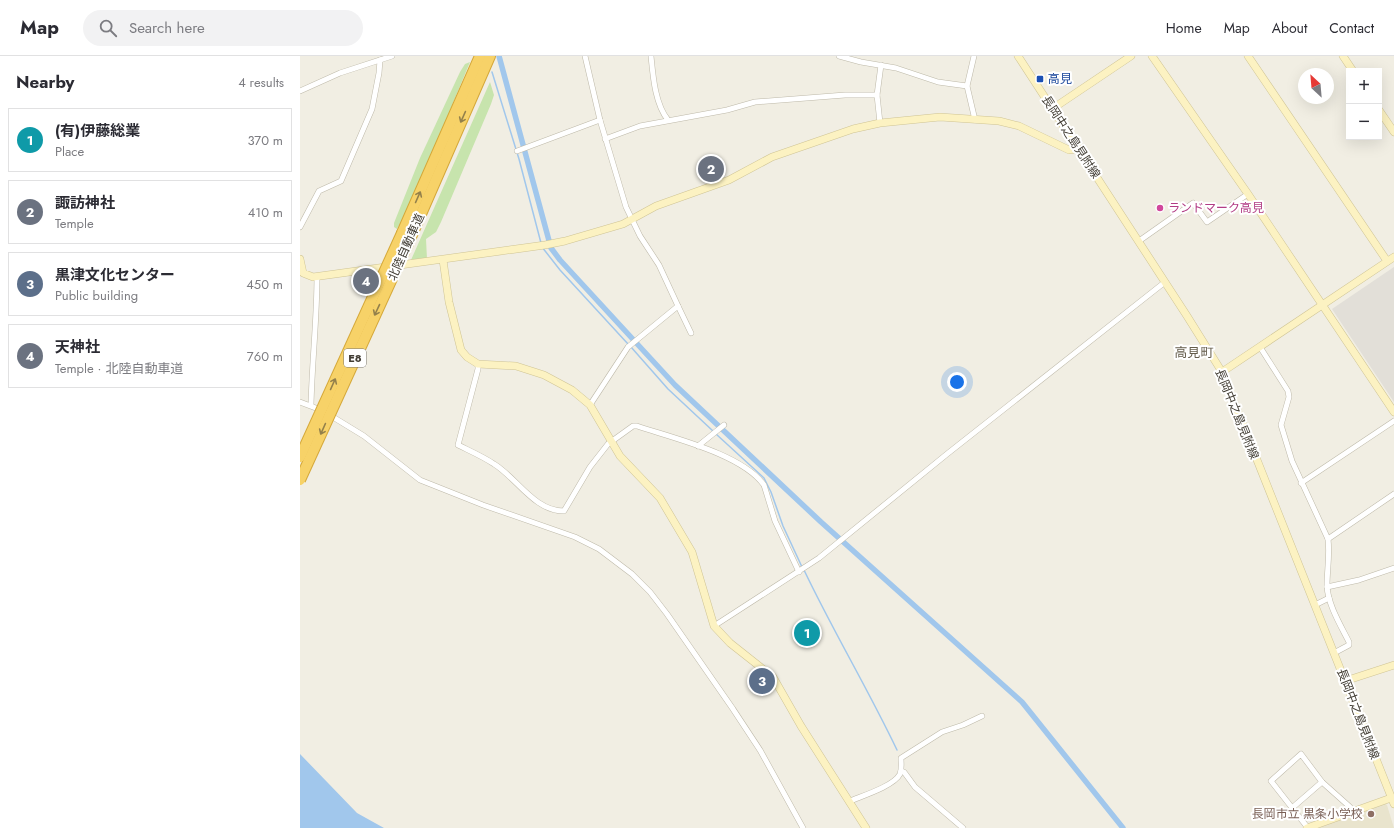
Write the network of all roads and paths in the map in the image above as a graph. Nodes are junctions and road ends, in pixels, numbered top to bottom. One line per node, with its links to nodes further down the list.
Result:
1 (392, 56): 13 (street)
2 (480, 56): 32 (highway, 北陸自動車道 / E8, one-way to 2)
3 (490, 56): 32 (highway, 北陸自動車道 / E8, one-way to 32)
4 (585, 56): 21 (street)
5 (651, 56): 22 (street)
6 (839, 56): 14 (street)
7 (974, 56): 16 (street)
8 (1018, 56): 19 (street, 長岡中之島見附線)
9 (1131, 56): 19 (street)
10 (1152, 56): 29 (street)
11 (1248, 56): 37 (street)
12 (1343, 56): 15 (street)
13 (380, 60): 17 (street); 31 (street)
14 (880, 65): 16 (street); 18 (street)
15 (1351, 68)
16 (967, 86): 23 (street)
17 (300, 91)
18 (877, 95): 22 (street); 24 (street)
19 (1052, 109): 27 (street, 長岡中之島見附線)
20 (1382, 114): 25 (street)
21 (600, 120): 26 (street); 28 (street)
22 (668, 120): 26 (street)
23 (975, 120): 24 (street); 27 (street)
24 (880, 123): 30 (street)
25 (1394, 132)
26 (605, 139): 30 (street)
27 (1078, 149): 33 (street, 長岡中之島見附線)
28 (517, 151)
29 (1248, 194): 33 (street); 40 (street)
30 (632, 220): 36 (street); 41 (street)
31 (300, 227)
32 (406, 235): 54 (highway, 北陸自動車道 / E8, one-way to 32, bridge); 55 (highway, 北陸自動車道 / E8, one-way to 55, bridge)
33 (1139, 241): 39 (street, 長岡中之島見附線)
34 (1394, 257): 37 (street)
35 (300, 259): 38 (street)
36 (443, 260): 38 (street); 44 (street)
37 (1387, 261): 40 (street)
38 (317, 276): 48 (street)
39 (1165, 282): 45 (street, 長岡中之島見附線); 60 (street)
40 (1323, 305): 43 (street); 49 (street)
41 (678, 306): 42 (street); 47 (street)
42 (691, 333)
43 (1260, 348): 45 (street); 56 (street)
44 (478, 364): 47 (street); 52 (street)
45 (1222, 372): 63 (street, 長岡中之島見附線)
46 (300, 402): 48 (street)
47 (590, 404): 52 (street)
48 (311, 405): 75 (street)
49 (1394, 412)
50 (1394, 420): 56 (street)
51 (724, 425): 53 (street)
52 (611, 441): 53 (street); 64 (street)
53 (698, 446): 60 (street)
54 (300, 457)
55 (300, 480)
56 (1301, 483): 58 (street)
57 (1394, 494): 58 (street)
58 (1328, 539): 61 (street)
59 (1394, 568): 61 (street)
60 (799, 572): 64 (street)
61 (1327, 587): 62 (street)
62 (1329, 598): 63 (street); 65 (street)
63 (1315, 605): 65 (street, 長岡中之島見附線)
64 (714, 626): 71 (street)
65 (1334, 653): 67 (street, 長岡中之島見附線)
66 (1394, 665): 67 (street)
67 (1345, 681): 72 (street, 長岡中之島見附線)
68 (982, 716): 69 (street)
69 (901, 771): 71 (street); 77 (street)
70 (1322, 782): 73 (street); 73 (street); 74 (street)
71 (850, 801): 76 (street)
72 (1393, 801): 74 (street)
73 (1292, 808): 78 (street)
74 (1352, 812): 78 (street)
75 (803, 828)
76 (866, 828)
77 (963, 828)
78 (1307, 828)

